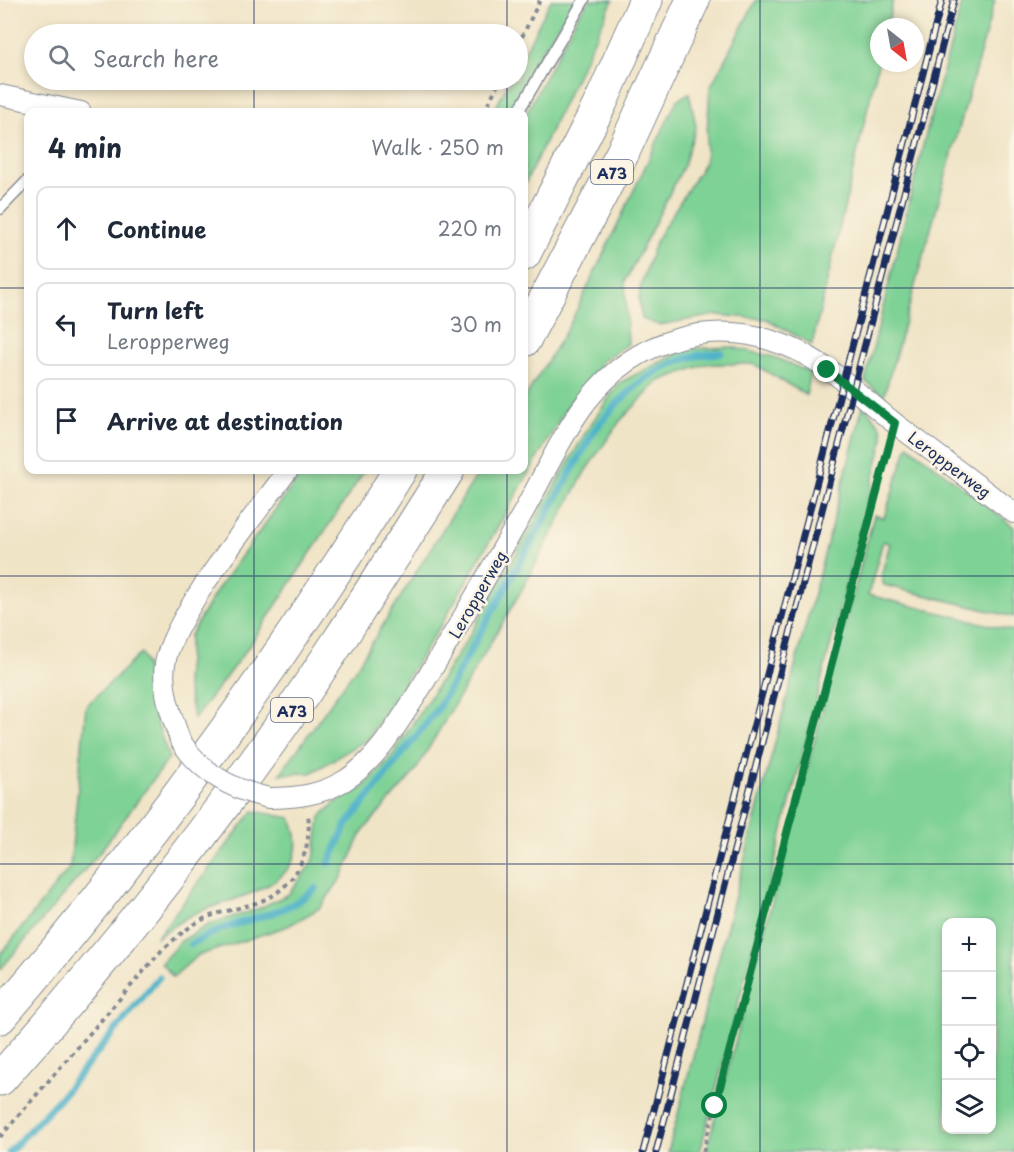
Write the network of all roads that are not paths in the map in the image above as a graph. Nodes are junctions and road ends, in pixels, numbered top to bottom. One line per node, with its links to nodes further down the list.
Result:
1 (584, 0): 6 (lane)
2 (646, 0): 9 (highway, A73)
3 (693, 0): 10 (highway, A73)
4 (0, 95): 5 (street)
5 (62, 108)
6 (520, 108)
7 (24, 184): 8 (lane)
8 (0, 209)
9 (528, 246)
10 (528, 332)
11 (285, 474): 14 (street, Leropperweg, bridge)
12 (397, 474): 15 (highway, A73)
13 (445, 474): 16 (highway, A73)
14 (1014, 513)
15 (0, 1017)
16 (0, 1079)

